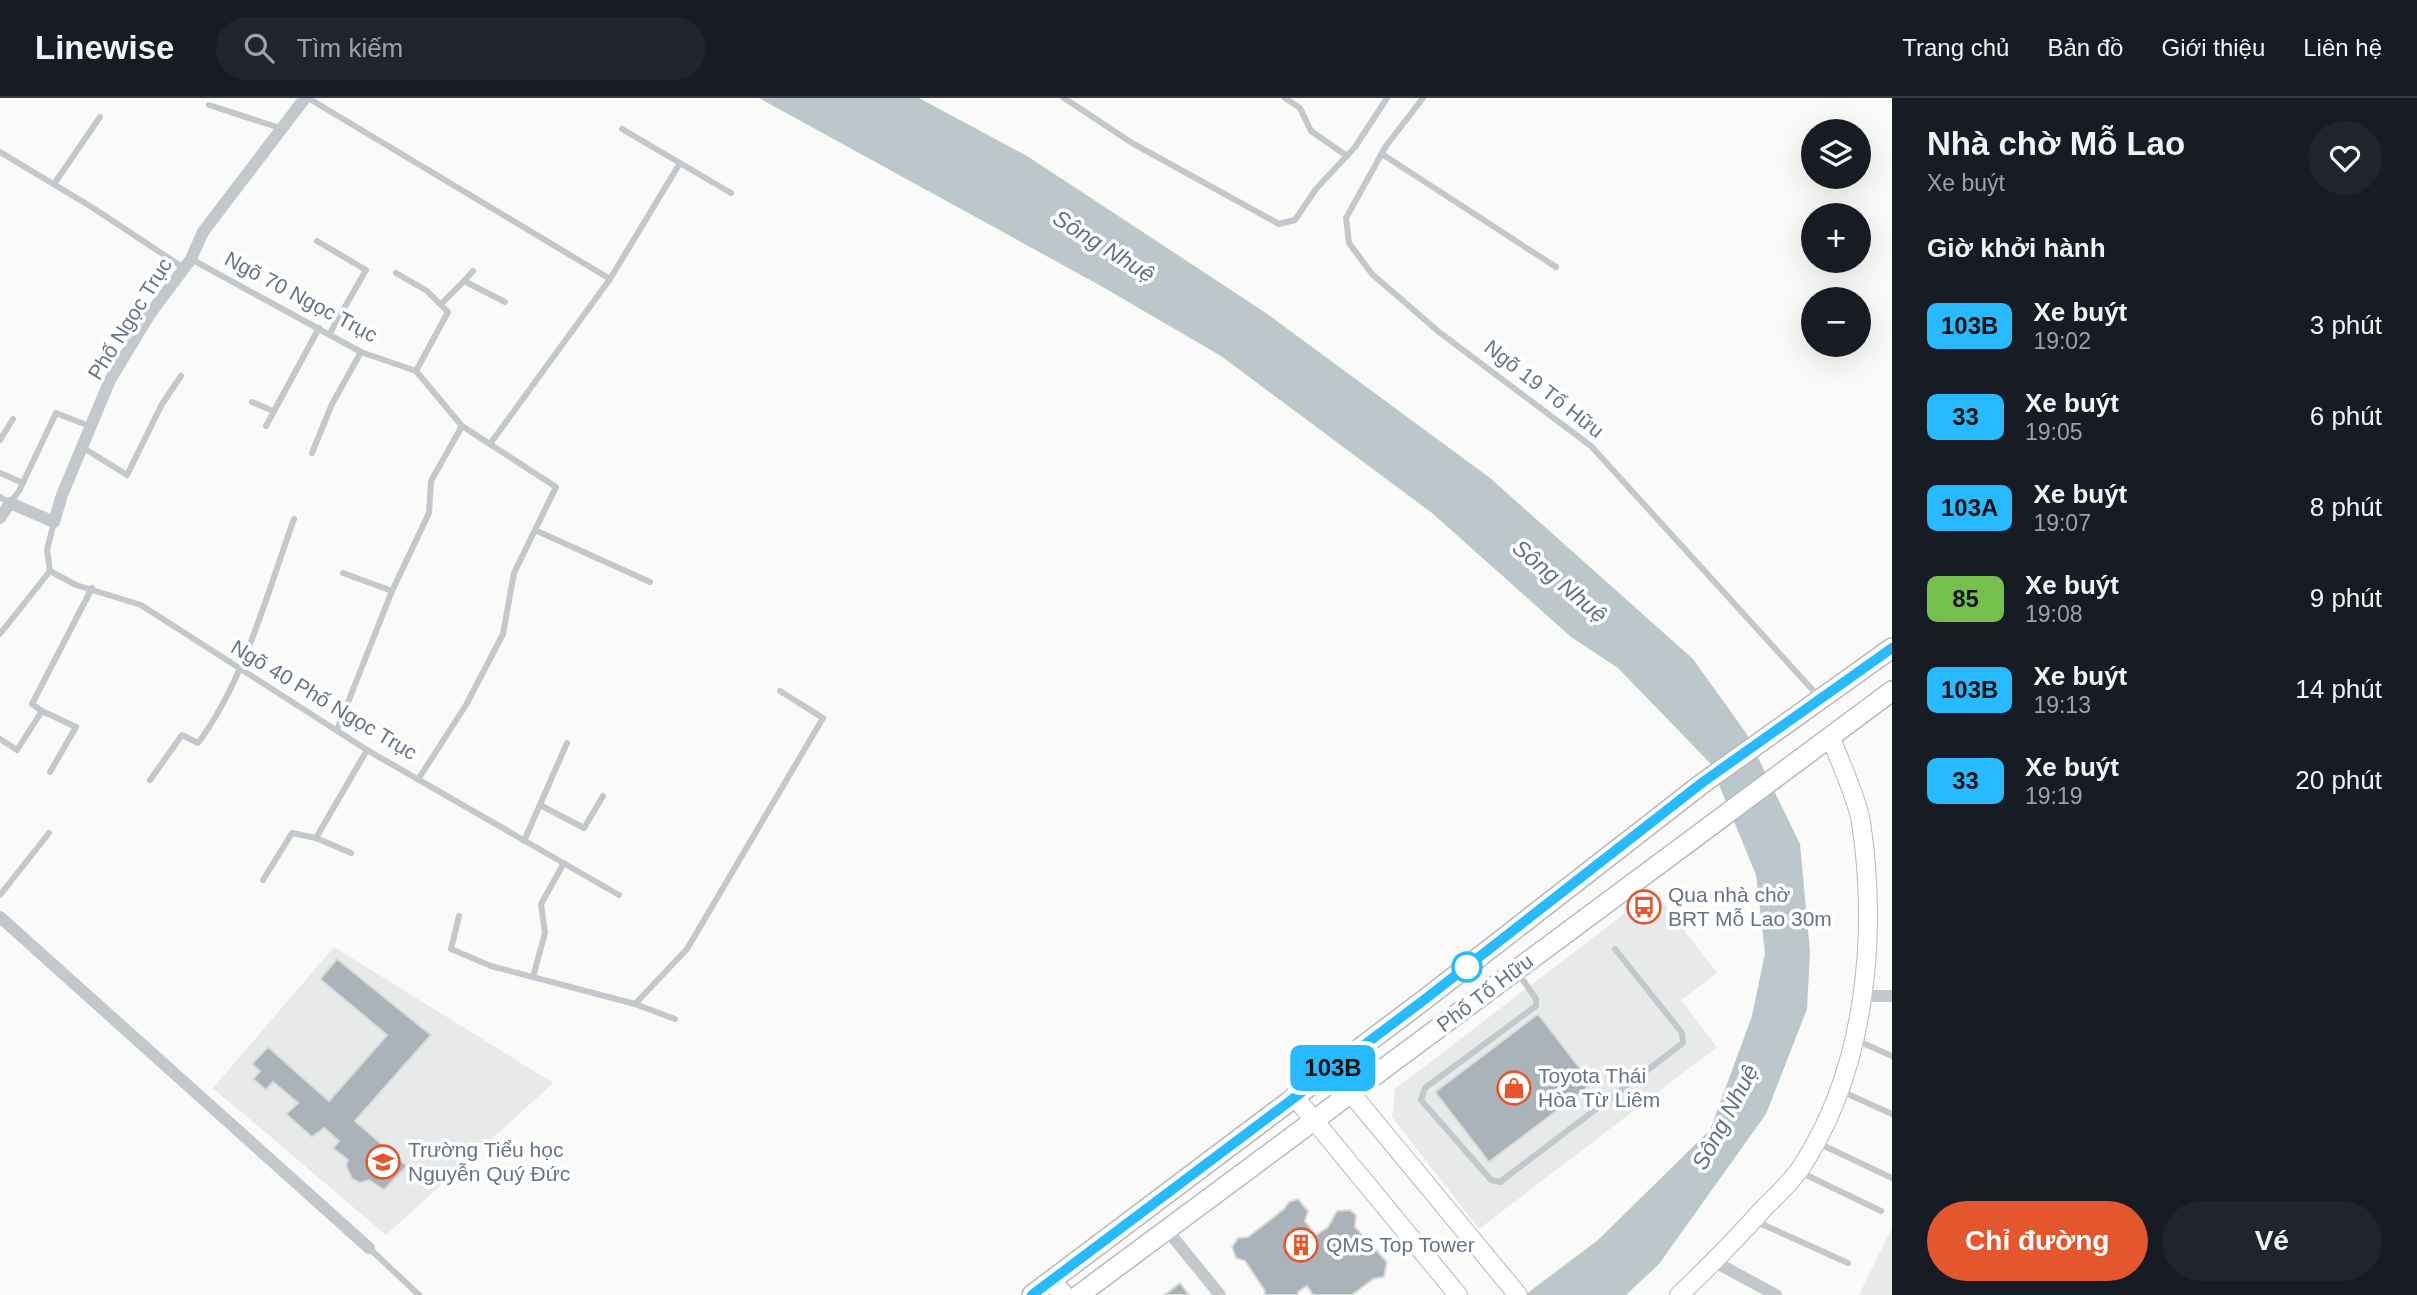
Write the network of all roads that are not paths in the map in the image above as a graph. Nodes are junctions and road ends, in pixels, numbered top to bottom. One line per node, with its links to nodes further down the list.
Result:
1 (307, 98): 8 (street, Phố Ngọc Trục); 21 (lane)
2 (1064, 98): 12 (lane)
3 (1284, 98): 12 (lane)
4 (1387, 98): 12 (lane)
5 (1423, 98): 11 (lane, Ngõ 19 Tố Hữu)
6 (209, 105): 8 (lane)
7 (100, 117): 14 (lane)
8 (283, 129): 17 (street, Phố Ngọc Trục)
9 (622, 130): 13 (lane)
10 (0, 152): 14 (lane, Ngõ 70 Ngọc Trục)
11 (1382, 154): 18 (lane); 57 (lane, Ngõ 19 Tố Hữu)
12 (1347, 156)
13 (680, 163): 15 (lane); 21 (lane)
14 (54, 184): 17 (lane, Ngõ 70 Ngọc Trục)
15 (731, 193)
16 (317, 241): 26 (lane)
17 (187, 263): 25 (lane, Ngõ 70 Ngọc Trục); 35 (street, Phố Ngọc Trục)
18 (1556, 267)
19 (472, 271): 22 (lane)
20 (396, 273): 24 (lane)
21 (610, 279): 37 (lane)
22 (464, 281): 23 (lane); 24 (lane)
23 (505, 302)
24 (440, 304): 28 (lane)
25 (319, 328): 26 (lane, Ngõ 70 Ngọc Trục); 31 (lane)
26 (330, 333): 27 (lane, Ngõ 70 Ngọc Trục)
27 (361, 352): 28 (lane, Ngõ 70 Ngọc Trục); 39 (lane)
28 (416, 371): 34 (lane)
29 (181, 376): 38 (lane)
30 (251, 402): 31 (lane)
31 (273, 411): 33 (lane)
32 (13, 419): 36 (lane)
33 (266, 426)
34 (462, 426): 37 (lane); 51 (lane)
35 (92, 427): 38 (street, Phố Ngọc Trục); 41 (lane)
36 (0, 440)
37 (490, 444): 46 (lane)
38 (82, 447): 45 (street, Phố Ngọc Trục)
39 (312, 453)
40 (0, 474): 41 (lane)
41 (23, 483): 42 (lane)
42 (5, 500): 43 (street); 45 (street)
43 (0, 518)
44 (294, 519): 54 (lane)
45 (54, 522): 47 (lane)
46 (537, 531): 49 (lane); 65 (lane)
47 (50, 571): 50 (lane, Ngõ 40 Phố Ngọc Trục); 52 (lane)
48 (343, 573): 51 (lane)
49 (650, 582)
50 (92, 588): 54 (lane, Ngõ 40 Phố Ngọc Trục); 58 (lane)
51 (392, 591): 59 (lane)
52 (0, 634)
53 (1892, 648): 57 (main road, Phố Tố Hữu)
54 (237, 669): 59 (lane, Ngõ 40 Phố Ngọc Trục); 66 (lane)
55 (780, 691): 84 (lane)
56 (1892, 691): 60 (main road, Phố Tố Hữu)
57 (1821, 699): 88 (main road, Phố Tố Hữu)
58 (42, 711): 61 (lane); 64 (lane)
59 (337, 730): 63 (lane, Ngõ 40 Phố Ngọc Trục)
60 (1830, 737): 80 (main road, Phố Tố Hữu); 82 (street)
61 (0, 739)
62 (567, 743): 68 (lane)
63 (367, 750): 65 (lane, Ngõ 40 Phố Ngọc Trục); 70 (lane)
64 (50, 772)
65 (419, 778): 71 (lane, Ngõ 40 Phố Ngọc Trục)
66 (150, 780)
67 (603, 796): 68 (lane)
68 (540, 805): 71 (lane)
69 (49, 833): 75 (lane)
70 (316, 838): 72 (lane); 74 (lane)
71 (524, 841): 73 (lane, Ngõ 40 Phố Ngọc Trục)
72 (351, 853)
73 (564, 863): 76 (lane, Ngõ 40 Phố Ngọc Trục); 81 (lane)
74 (263, 880)
75 (0, 895)
76 (619, 895)
77 (459, 916): 81 (lane)
78 (0, 917): 100 (street)
79 (1615, 949): 80 (lane)
80 (1516, 970): 90 (main road, Phố Tố Hữu)
81 (533, 977): 84 (lane)
82 (1863, 996): 83 (street); 86 (street)
83 (1892, 996)
84 (635, 1004): 85 (lane)
85 (676, 1019)
86 (1854, 1040): 87 (lane); 89 (street)
87 (1892, 1056)
88 (1331, 1069): 90 (street); 91 (main road, Phố Tố Hữu)
89 (1839, 1090): 92 (lane); 94 (street)
90 (1351, 1095): 93 (main road, Phố Tố Hữu); 109 (street)
91 (1294, 1096): 93 (street); 103 (main road, Phố Tố Hữu)
92 (1892, 1114)
93 (1315, 1123): 99 (main road, Phố Tố Hữu); 104 (street)
94 (1816, 1142): 95 (street); 96 (lane)
95 (1798, 1172): 97 (lane); 98 (street)
96 (1892, 1178)
97 (1881, 1211)
98 (1754, 1220): 101 (street); 102 (lane)
99 (1167, 1230): 107 (main road, Phố Tố Hữu); 108 (street)
100 (369, 1248): 105 (lane)
101 (1715, 1262): 110 (street); 111 (street)
102 (1848, 1263)
103 (1057, 1288): 106 (main road, Phố Tố Hữu)
104 (1454, 1291)
105 (419, 1295)
106 (1032, 1295)
107 (1079, 1295)
108 (1220, 1295)
109 (1518, 1295)
110 (1679, 1295)
111 (1776, 1295)

